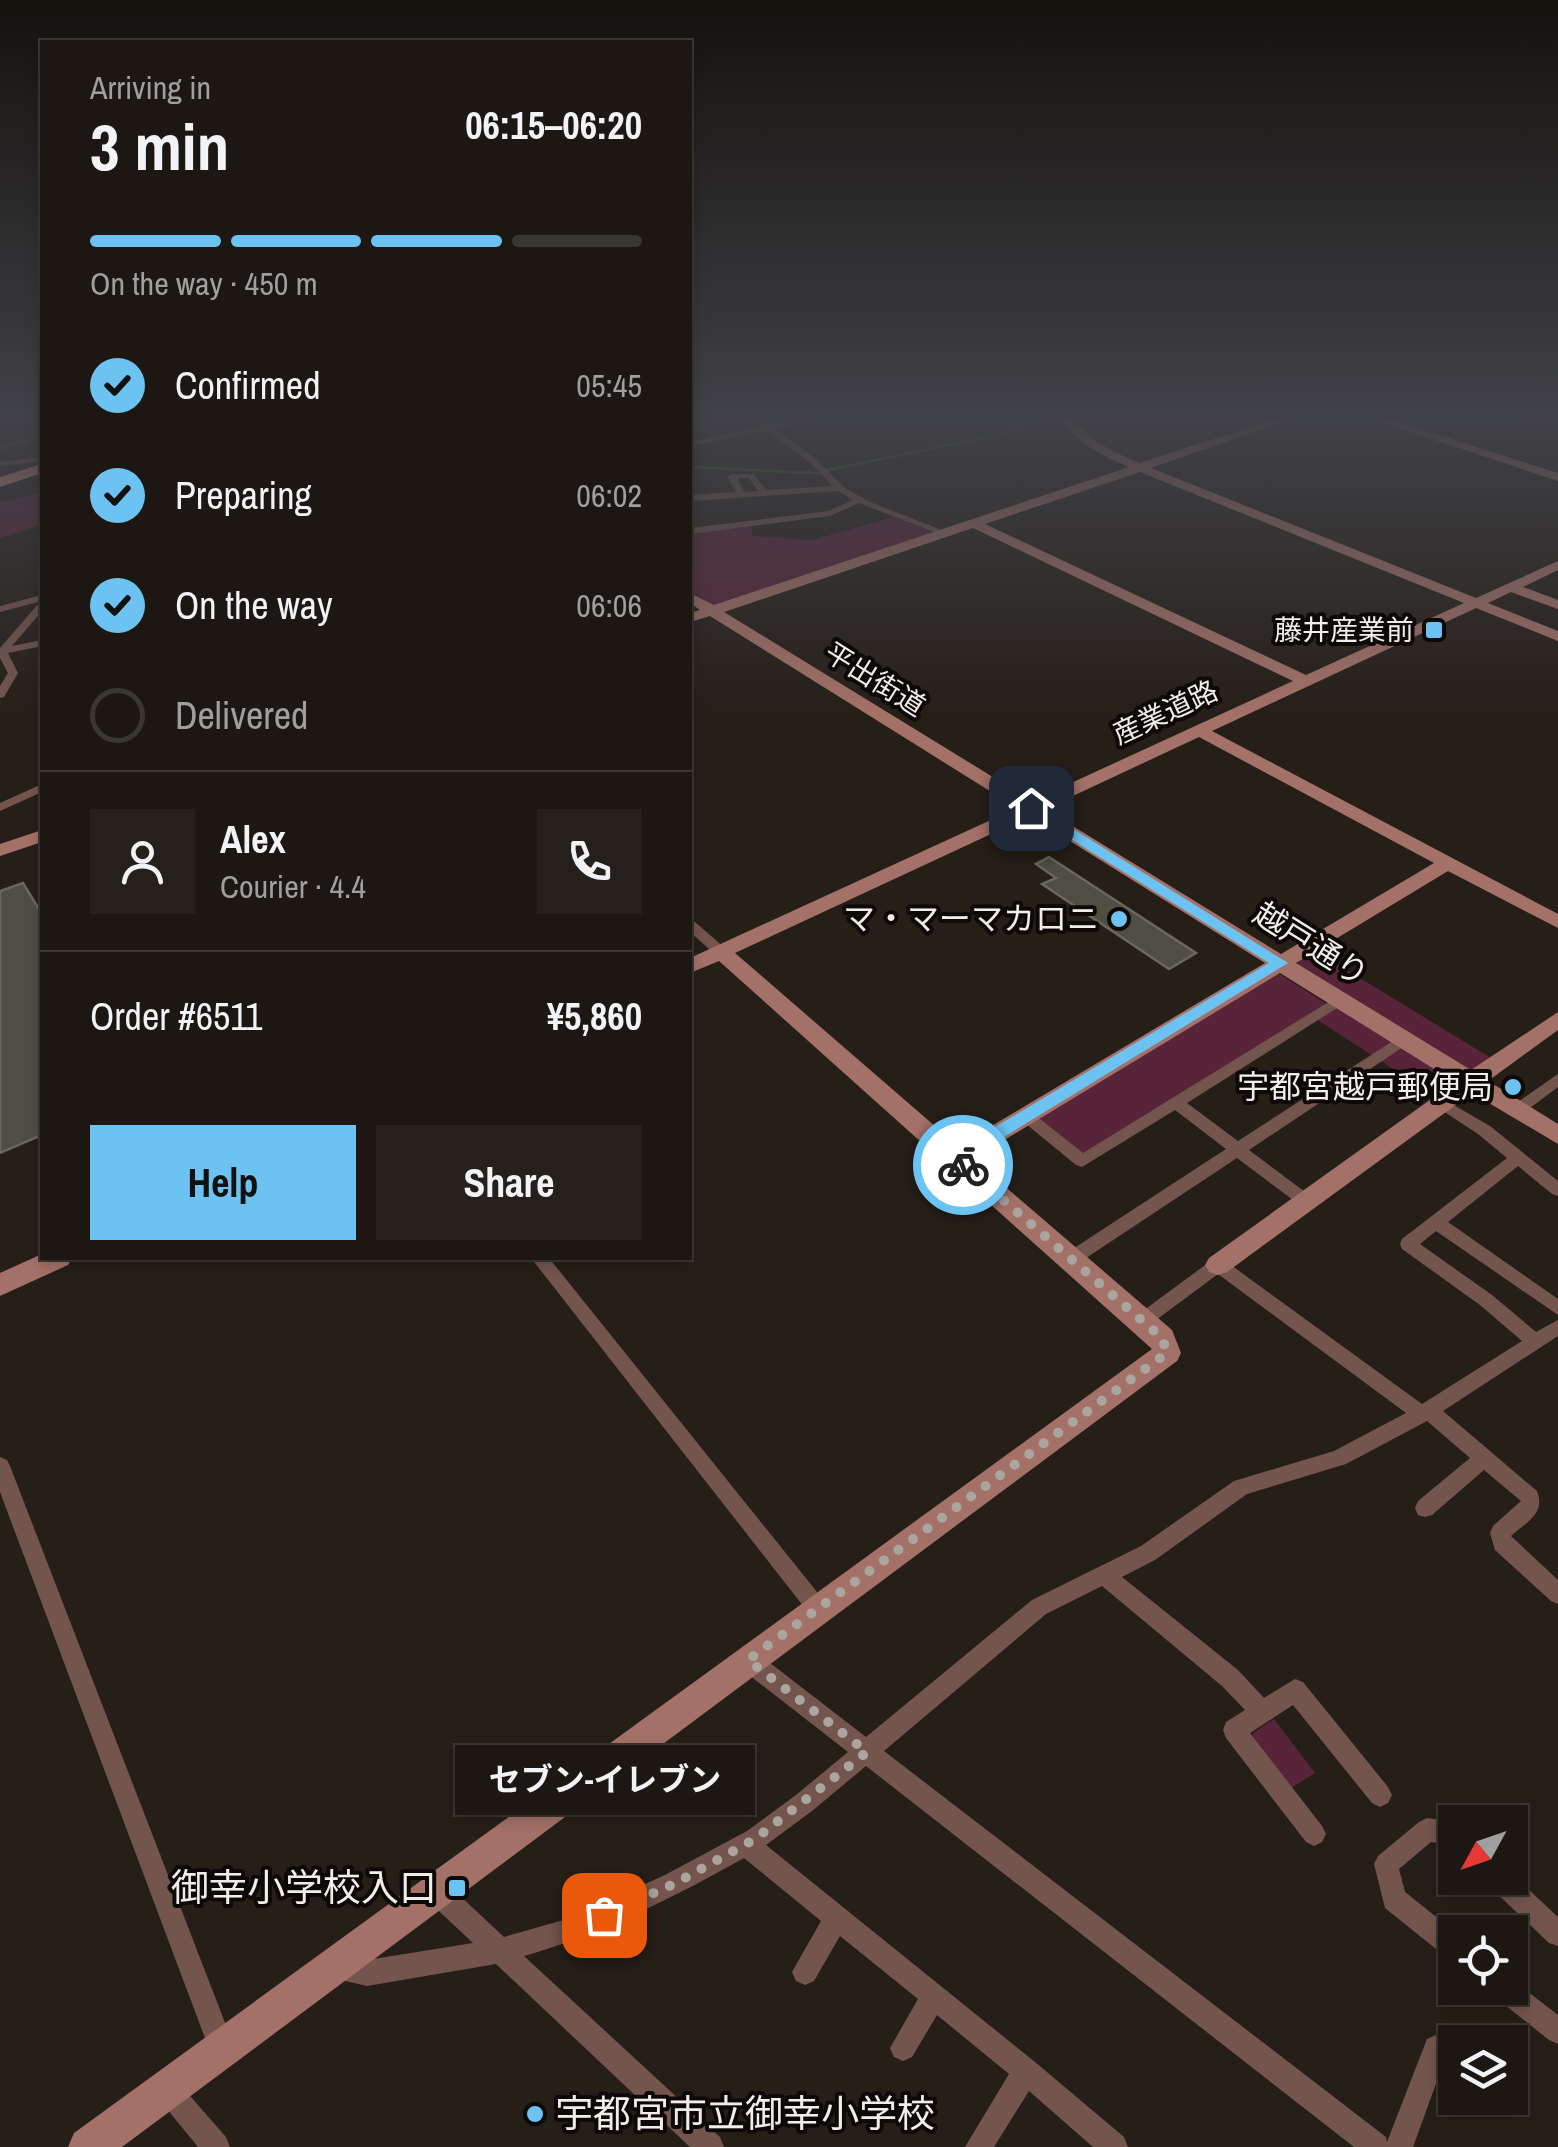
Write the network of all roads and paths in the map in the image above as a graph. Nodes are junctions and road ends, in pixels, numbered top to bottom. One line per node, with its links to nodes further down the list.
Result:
1 (804, 517): 6 (street)
2 (903, 517): 7 (street)
3 (991, 517): 5 (street)
4 (1262, 517): 13 (street)
5 (973, 523): 7 (street); 21 (street)
6 (692, 531)
7 (944, 533): 16 (street)
8 (1558, 566): 9 (street, 産業道路)
9 (1511, 586): 13 (street, 産業道路); 14 (street)
10 (692, 598): 16 (street, 平出街道)
11 (40, 601): 15 (street)
12 (40, 603): 20 (street)
13 (1476, 603): 18 (street); 21 (street, 産業道路)
14 (1558, 605)
15 (0, 609)
16 (712, 611): 17 (street); 26 (street, 平出街道)
17 (692, 617)
18 (1558, 636)
19 (40, 643): 20 (street)
20 (1, 652): 22 (street)
21 (1305, 681): 23 (street, 産業道路)
22 (0, 695)
23 (1198, 730): 26 (street, 産業道路); 29 (street)
24 (40, 789): 25 (street)
25 (0, 807)
26 (1031, 808): 32 (street, 産業道路); 33 (street, 越戸通り)
27 (40, 837): 28 (street)
28 (0, 850)
29 (1448, 863): 30 (street); 33 (street)
30 (1558, 922)
31 (692, 927): 32 (street)
32 (721, 952): 34 (street, 産業道路); 46 (street)
33 (1280, 963): 35 (street, 越戸通り); 43 (street)
34 (692, 965)
35 (1340, 1000): 37 (street, 越戸通り); 40 (street)
36 (1558, 1020): 39 (street)
37 (1404, 1040): 39 (street, 越戸通り); 45 (street)
38 (1558, 1080): 42 (street)
39 (1474, 1083): 41 (street); 42 (street, 越戸通り)
40 (1176, 1103): 43 (street); 45 (street)
41 (1444, 1105): 47 (street); 49 (street)
42 (1517, 1110): 44 (street, 越戸通り)
43 (1025, 1115): 46 (street)
44 (1558, 1135)
45 (1238, 1149): 49 (street); 51 (street)
46 (956, 1158): 51 (street)
47 (1518, 1158): 48 (street); 50 (street)
48 (1558, 1190)
49 (1308, 1202): 54 (street)
50 (1436, 1222): 56 (street); 59 (street)
51 (1071, 1259): 57 (street)
52 (54, 1260): 55 (street)
53 (542, 1260): 66 (street)
54 (1218, 1265): 57 (street); 60 (street)
55 (0, 1285)
56 (1558, 1308)
57 (1142, 1321): 66 (street)
58 (1558, 1326): 59 (street)
59 (1536, 1342): 60 (street)
60 (1425, 1412): 61 (street); 64 (street)
61 (1484, 1458): 63 (street); 65 (street)
62 (0, 1466): 85 (street)
63 (1425, 1508)
64 (1104, 1574): 68 (street); 69 (street)
65 (1558, 1594)
66 (818, 1609): 67 (street)
67 (748, 1660): 69 (street); 74 (street)
68 (1262, 1712): 70 (street); 72 (street)
69 (867, 1752): 73 (street); 95 (street)
70 (1380, 1796)
71 (1438, 1832): 77 (street)
72 (1314, 1834)
73 (746, 1844): 76 (street); 79 (street)
74 (435, 1889): 79 (street); 80 (street)
75 (1518, 1895): 78 (street)
76 (837, 1918): 81 (street); 82 (street)
77 (1438, 1934)
78 (1558, 1934)
79 (500, 1950): 80 (street); 92 (street)
80 (329, 1966): 85 (street)
81 (805, 1972)
82 (934, 1996): 86 (street); 88 (street)
83 (1525, 2005): 84 (street)
84 (1558, 2032)
85 (222, 2047): 89 (street)
86 (903, 2048)
87 (1436, 2048): 96 (street)
88 (1026, 2071): 93 (street); 94 (street)
89 (166, 2088): 90 (street); 91 (street)
90 (88, 2147)
91 (216, 2147)
92 (710, 2147)
93 (979, 2147)
94 (1114, 2147)
95 (1376, 2147)
96 (1399, 2147)

